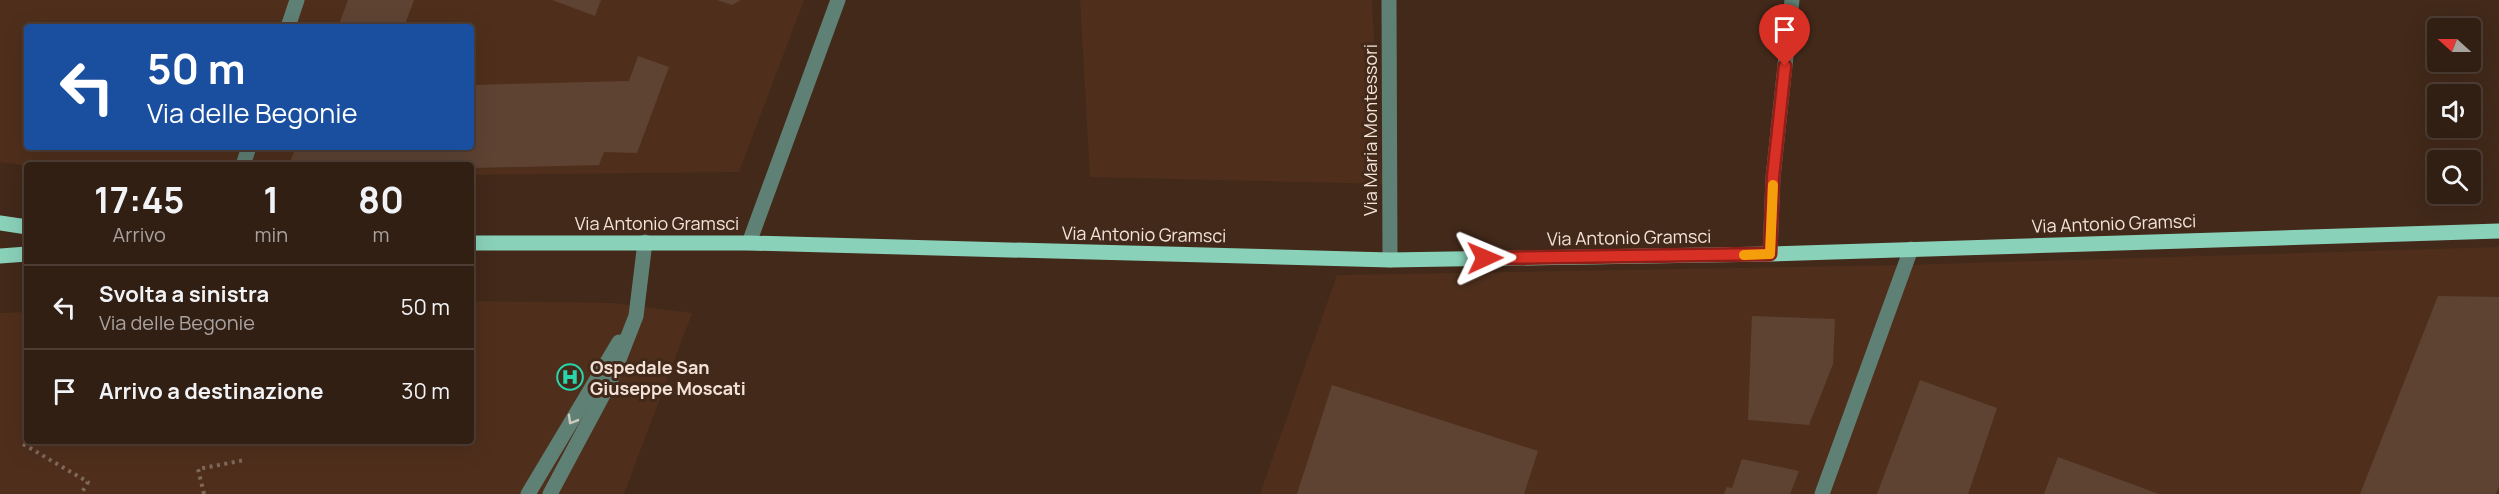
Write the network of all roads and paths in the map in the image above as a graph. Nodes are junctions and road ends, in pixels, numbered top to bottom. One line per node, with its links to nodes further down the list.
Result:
1 (297, 0): 5 (street)
2 (838, 0): 11 (street)
3 (1389, 0): 16 (street, Via Maria Montessori)
4 (1792, 0): 14 (street)
5 (289, 24)
6 (0, 223): 7 (main road)
7 (24, 227)
8 (2499, 231): 12 (main road, Via Antonio Gramsci)
9 (645, 242): 10 (main road, Via Antonio Gramsci); 11 (main road, Via Antonio Gramsci); 17 (street)
10 (474, 243)
11 (749, 243): 16 (main road, Via Antonio Gramsci)
12 (1911, 249): 14 (main road, Via Antonio Gramsci); 24 (street)
13 (24, 254): 15 (main road)
14 (1770, 254): 16 (main road, Via Antonio Gramsci)
15 (0, 256)
16 (1390, 260)
17 (636, 316): 22 (street, one-way to 22); 23 (street)
18 (23, 444): 20 (path)
19 (245, 460): 21 (path)
20 (81, 494)
21 (204, 494)
22 (528, 494)
23 (550, 494)
24 (1822, 494)

